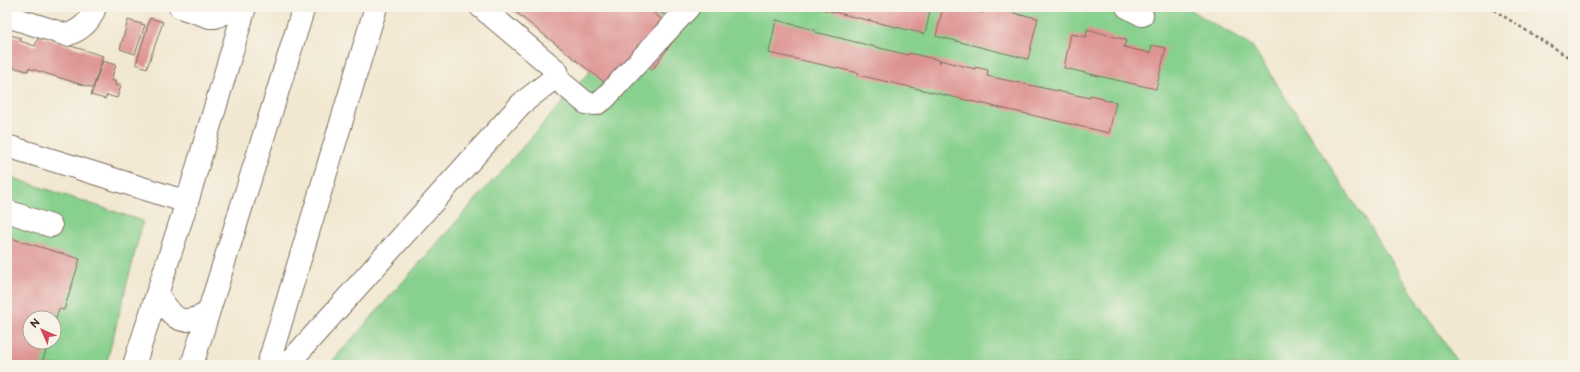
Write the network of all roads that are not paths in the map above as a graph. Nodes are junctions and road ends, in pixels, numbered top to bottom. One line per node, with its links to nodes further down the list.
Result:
1 (95, 7): 9 (lane)
2 (180, 7): 3 (lane)
3 (240, 7)
4 (245, 7): 12 (lane)
5 (304, 7): 16 (lane)
6 (376, 7): 19 (lane)
7 (481, 7): 10 (lane)
8 (689, 7): 10 (lane)
9 (13, 14)
10 (556, 78): 20 (lane)
11 (7, 146): 12 (lane)
12 (187, 202): 15 (lane)
13 (7, 211): 14 (lane)
14 (51, 226)
15 (157, 294): 16 (lane); 17 (lane)
16 (208, 313): 18 (lane)
17 (134, 365)
18 (192, 365)
19 (268, 365)
20 (286, 365)

